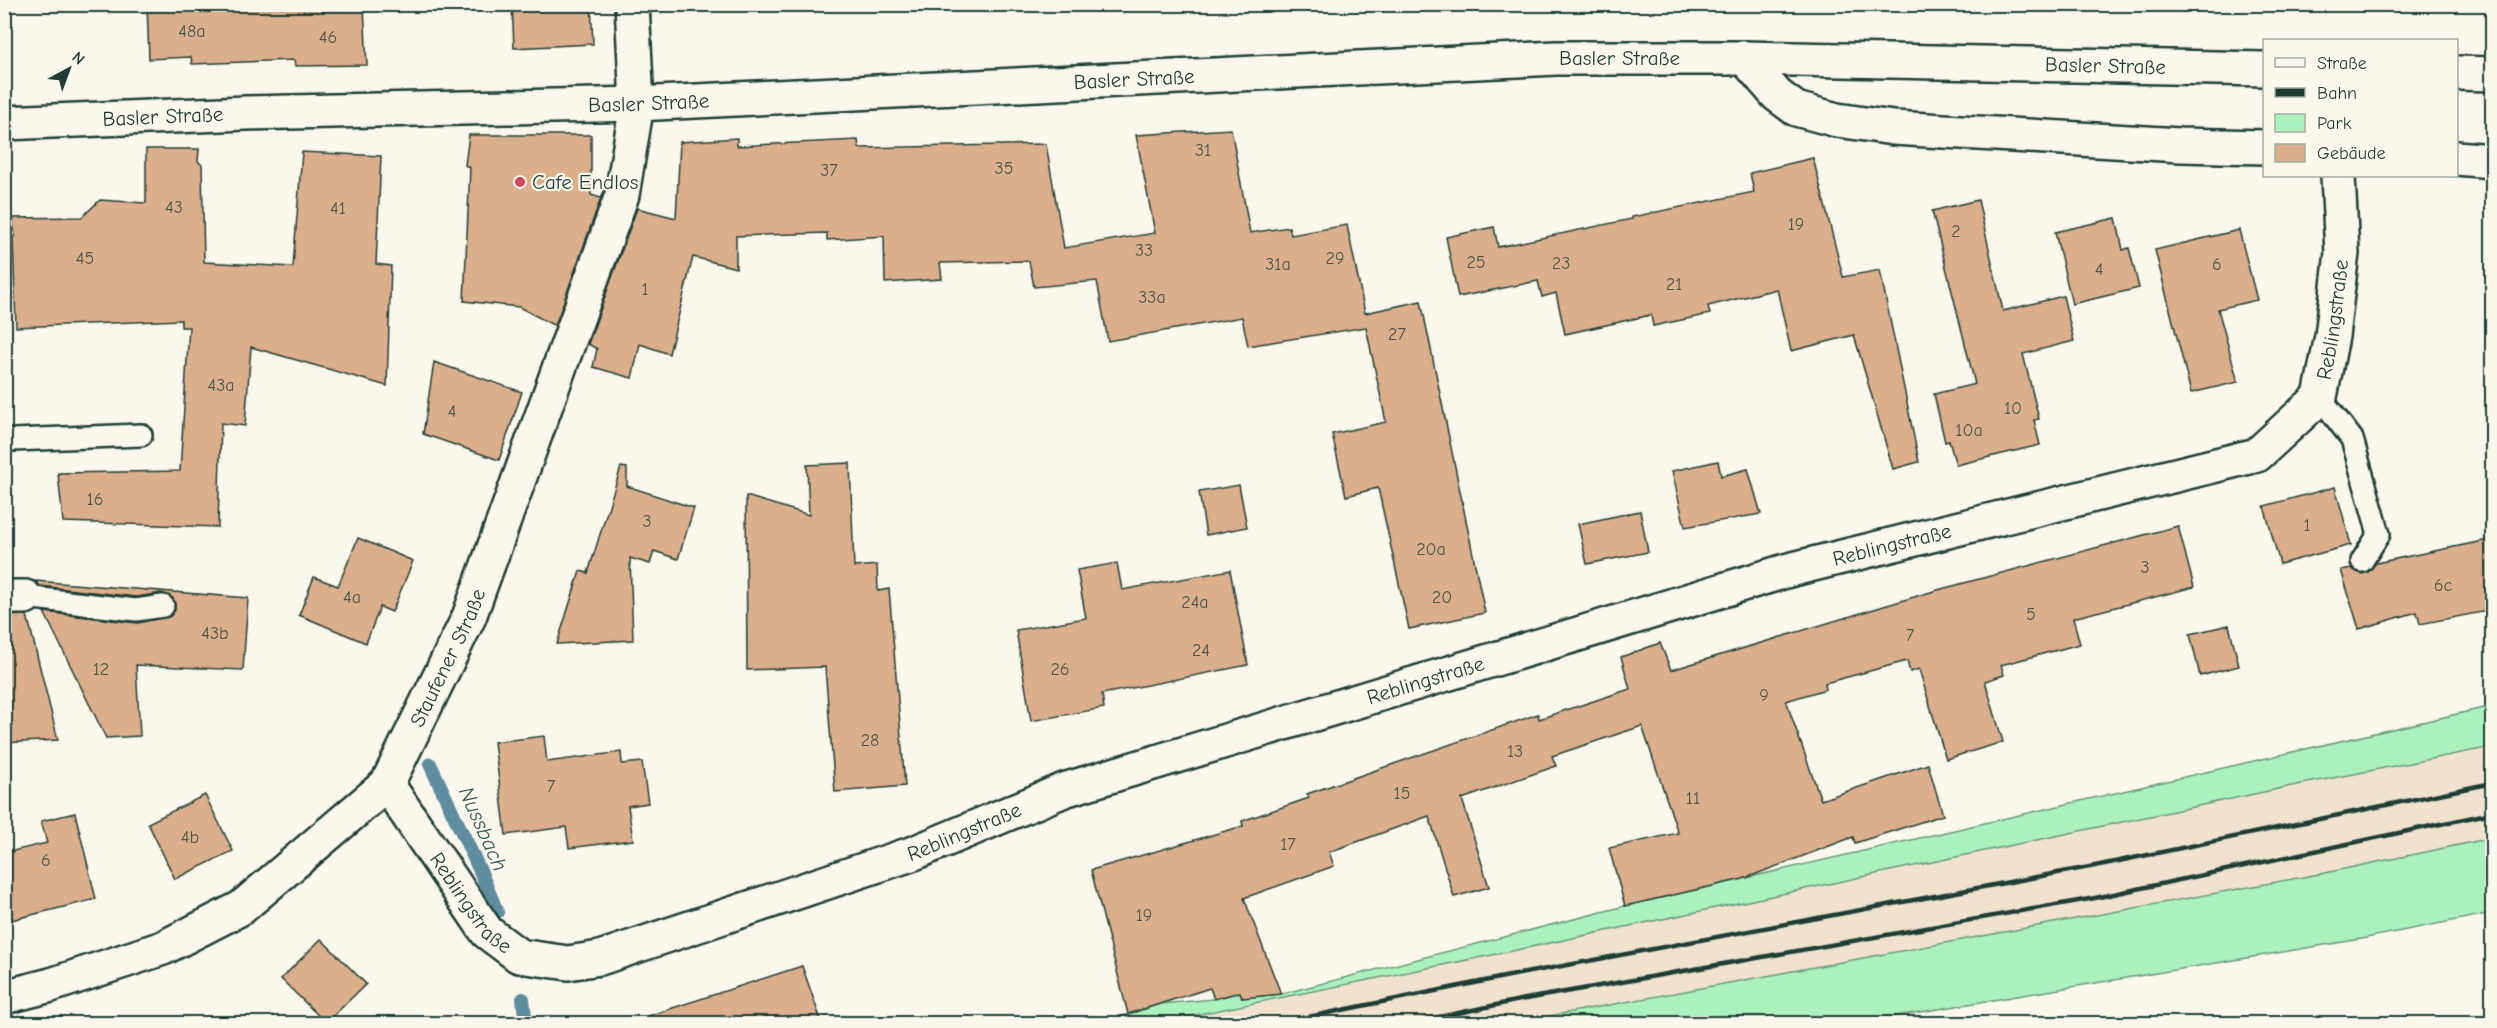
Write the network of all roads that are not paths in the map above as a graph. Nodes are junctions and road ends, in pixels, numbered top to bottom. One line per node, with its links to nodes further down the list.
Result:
1 (632, 4): 6 (street, Staufener Straße)
2 (1745, 58): 3 (street, Basler Straße); 6 (street, Basler Straße); 8 (street)
3 (2263, 69)
4 (2458, 73): 5 (street)
5 (2493, 74)
6 (637, 104): 7 (street, Basler Straße); 18 (street, Staufener Straße)
7 (4, 123)
8 (2263, 147)
9 (2458, 158): 10 (street)
10 (2493, 161)
11 (2338, 177): 12 (street, Reblingstraße)
12 (2320, 397): 15 (lane); 18 (street, Reblingstraße)
13 (141, 435): 14 (lane)
14 (14, 440)
15 (2362, 561)
16 (15, 597): 17 (lane)
17 (163, 606)
18 (387, 784): 19 (street, Staufener Straße)
19 (4, 997)

